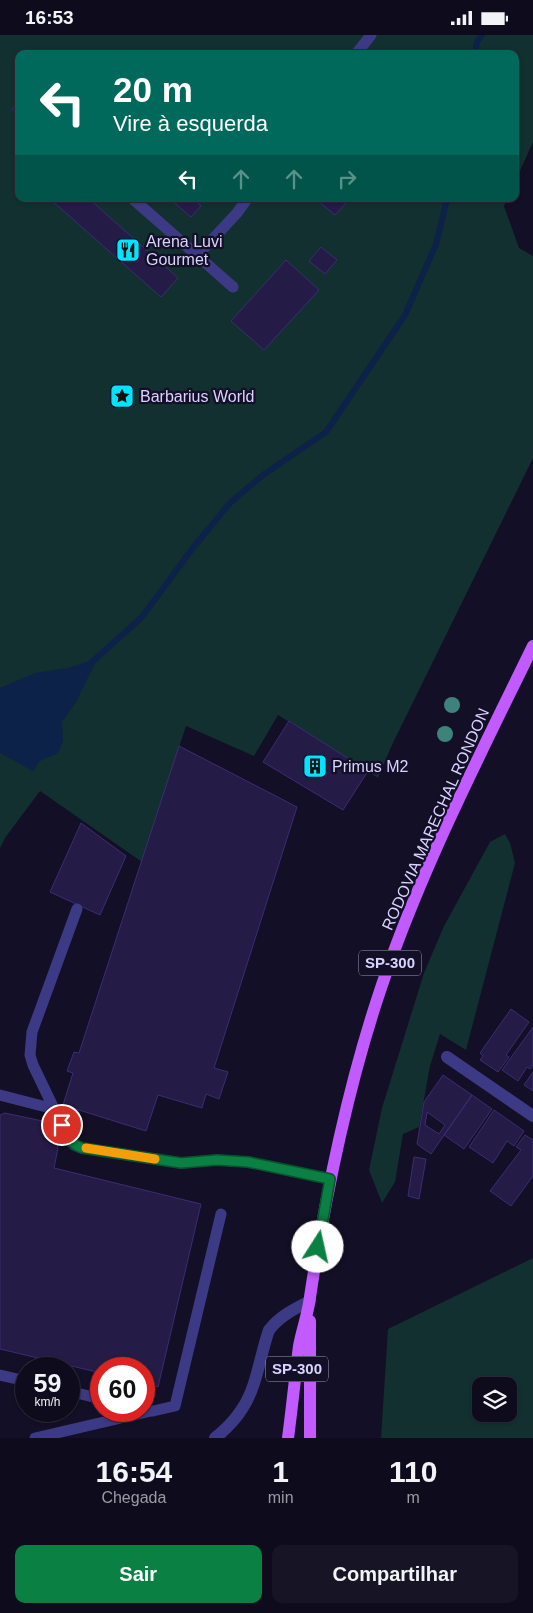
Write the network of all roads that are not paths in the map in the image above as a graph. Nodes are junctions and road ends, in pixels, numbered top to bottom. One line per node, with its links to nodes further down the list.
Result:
1 (371, 35): 2 (lane)
2 (359, 50)
3 (136, 202): 5 (lane)
4 (245, 202): 5 (lane)
5 (197, 256): 6 (lane)
6 (233, 287)
7 (533, 646): 13 (main road, RODOVIA MARECHAL RONDON / SP-300)
8 (77, 909): 11 (lane)
9 (447, 1057): 12 (street)
10 (0, 1095): 11 (lane)
11 (54, 1109): 13 (lane)
12 (533, 1116)
13 (330, 1179): 15 (main road, RODOVIA MARECHAL RONDON / SP-300)
14 (220, 1214): 18 (lane)
15 (310, 1301): 21 (street); 22 (main road, RODOVIA MARECHAL RONDON / SP-300); 23 (main road, RODOVIA MARECHAL RONDON / SP-300)
16 (0, 1375): 17 (lane)
17 (15, 1378)
18 (155, 1409)
19 (100, 1422): 20 (lane)
20 (35, 1438)
21 (215, 1438)
22 (288, 1438)
23 (310, 1438)

